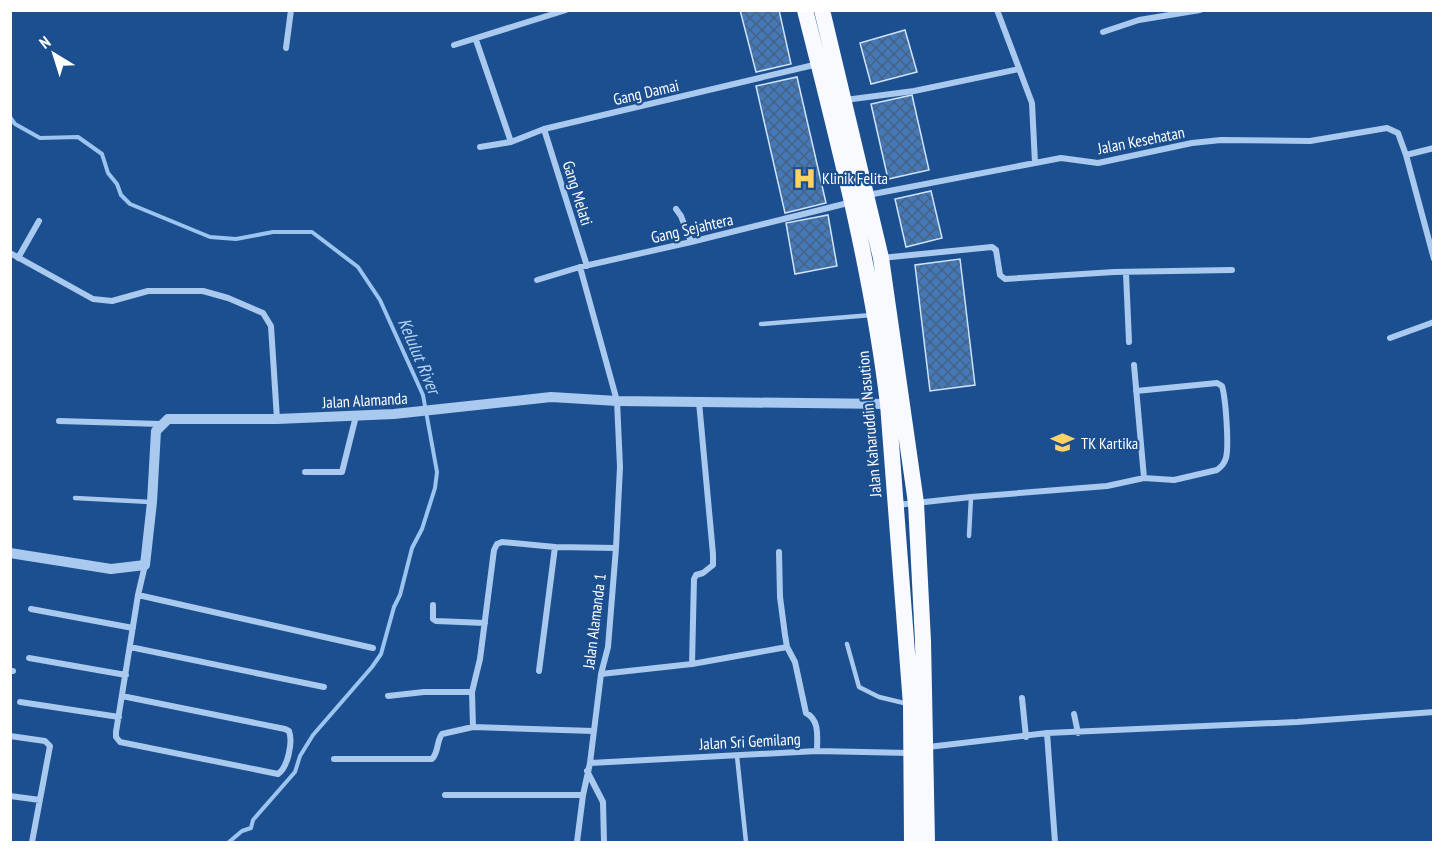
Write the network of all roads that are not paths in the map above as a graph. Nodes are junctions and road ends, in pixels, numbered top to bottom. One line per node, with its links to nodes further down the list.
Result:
1 (291, 10): 10 (street)
2 (566, 10): 8 (street)
3 (805, 10): 11 (highway, Jalan Kaharuddin Nasution)
4 (822, 10): 13 (highway, Jalan Kaharuddin Nasution)
5 (997, 10): 12 (street)
6 (1200, 10): 7 (street)
7 (1103, 32)
8 (476, 40): 9 (street); 15 (street)
9 (454, 45)
10 (286, 48)
11 (819, 64): 14 (street, Gang Damai); 20 (highway, Jalan Kaharuddin Nasution)
12 (1019, 69): 13 (street); 19 (street)
13 (843, 100): 20 (highway, Jalan Kaharuddin Nasution)
14 (544, 129): 15 (street, Gang Damai); 28 (street, Gang Melati)
15 (511, 142): 16 (street, Gang Damai)
16 (480, 147)
17 (1434, 148): 18 (street)
18 (1406, 155): 19 (street, Jalan Kesehatan); 27 (street, Jalan Kesehatan)
19 (1035, 163): 20 (street, Jalan Kesehatan)
20 (860, 199): 23 (street, Gang Sejahtera); 26 (highway, Jalan Kaharuddin Nasution); 32 (highway, Jalan Kaharuddin Nasution)
21 (676, 209): 23 (street)
22 (39, 221): 25 (street)
23 (692, 242): 28 (street, Gang Sejahtera)
24 (10, 254): 25 (street)
25 (18, 258): 43 (street)
26 (881, 258): 30 (street); 51 (highway, Jalan Kaharuddin Nasution)
27 (1434, 259)
28 (583, 267): 31 (street, Gang Sejahtera); 39 (street, Gang Melati)
29 (1232, 270): 30 (street)
30 (1126, 273): 36 (street)
31 (537, 280)
32 (876, 315): 34 (lane); 41 (highway, Jalan Kaharuddin Nasution)
33 (1434, 322): 35 (street)
34 (761, 324)
35 (1390, 338)
36 (1129, 342)
37 (1134, 365): 38 (street)
38 (1136, 391): 47 (street); 47 (street)
39 (617, 401): 40 (street, Jalan Alamanda); 42 (street, Jalan Alamanda); 55 (street, Jalan Alamanda 1)
40 (699, 402): 41 (street, Jalan Alamanda); 69 (street)
41 (888, 404): 52 (highway, Jalan Kaharuddin Nasution)
42 (356, 416): 43 (street, Jalan Alamanda); 46 (street)
43 (277, 419): 45 (street, Jalan Alamanda)
44 (58, 421): 45 (street)
45 (161, 424): 50 (street)
46 (305, 472)
47 (1144, 478): 48 (street)
48 (971, 497): 51 (street); 53 (lane)
49 (75, 498): 50 (lane)
50 (152, 502): 58 (street)
51 (916, 503): 52 (street); 89 (highway, Jalan Kaharuddin Nasution)
52 (894, 505): 79 (highway, Jalan Kaharuddin Nasution)
53 (969, 536)
54 (555, 547): 55 (street); 62 (street); 70 (street)
55 (616, 548): 71 (street, Jalan Alamanda 1)
56 (779, 552): 66 (street)
57 (10, 553): 58 (street)
58 (145, 565): 59 (street)
59 (138, 595): 63 (street); 67 (street)
60 (433, 605): 62 (street)
61 (31, 609): 63 (street)
62 (485, 623): 74 (street)
63 (133, 628): 65 (street)
64 (847, 644): 79 (lane)
65 (130, 647): 72 (street); 73 (street)
66 (787, 647): 69 (street); 90 (street)
67 (373, 648)
68 (29, 658): 72 (street)
69 (692, 664): 71 (street)
70 (539, 671)
71 (601, 674): 84 (street, Jalan Alamanda 1)
72 (126, 675): 75 (street)
73 (324, 687)
74 (472, 692): 76 (street); 83 (street)
75 (122, 696): 82 (street); 82 (street)
76 (388, 696)
77 (1022, 698): 88 (street)
78 (20, 702): 82 (street)
79 (911, 705): 89 (highway, Jalan Kaharuddin Nasution)
80 (1434, 712): 86 (street, Jalan Sri Gemilang)
81 (1074, 714): 86 (street)
82 (119, 717)
83 (473, 727): 84 (street); 92 (street)
84 (593, 731): 93 (street, Jalan Alamanda 1)
85 (1047, 733): 86 (street, Jalan Sri Gemilang); 88 (street, Jalan Sri Gemilang); 105 (street)
86 (1078, 733)
87 (10, 736): 98 (street)
88 (1026, 737): 89 (street, Jalan Sri Gemilang)
89 (918, 750): 90 (street, Jalan Sri Gemilang); 103 (highway, Jalan Kaharuddin Nasution); 104 (highway, Jalan Kaharuddin Nasution)
90 (817, 751): 91 (street, Jalan Sri Gemilang)
91 (737, 756): 93 (street, Jalan Sri Gemilang); 102 (lane)
92 (334, 759)
93 (590, 763): 94 (street, Jalan Alamanda 1)
94 (587, 771): 96 (street, Jalan Alamanda 1); 101 (street)
95 (445, 795): 96 (street)
96 (583, 795): 100 (street, Jalan Alamanda 1)
97 (10, 796): 98 (street)
98 (40, 800): 99 (street)
99 (32, 843)
100 (577, 843)
101 (604, 843)
102 (746, 843)
103 (912, 843)
104 (927, 843)
105 (1054, 843)

